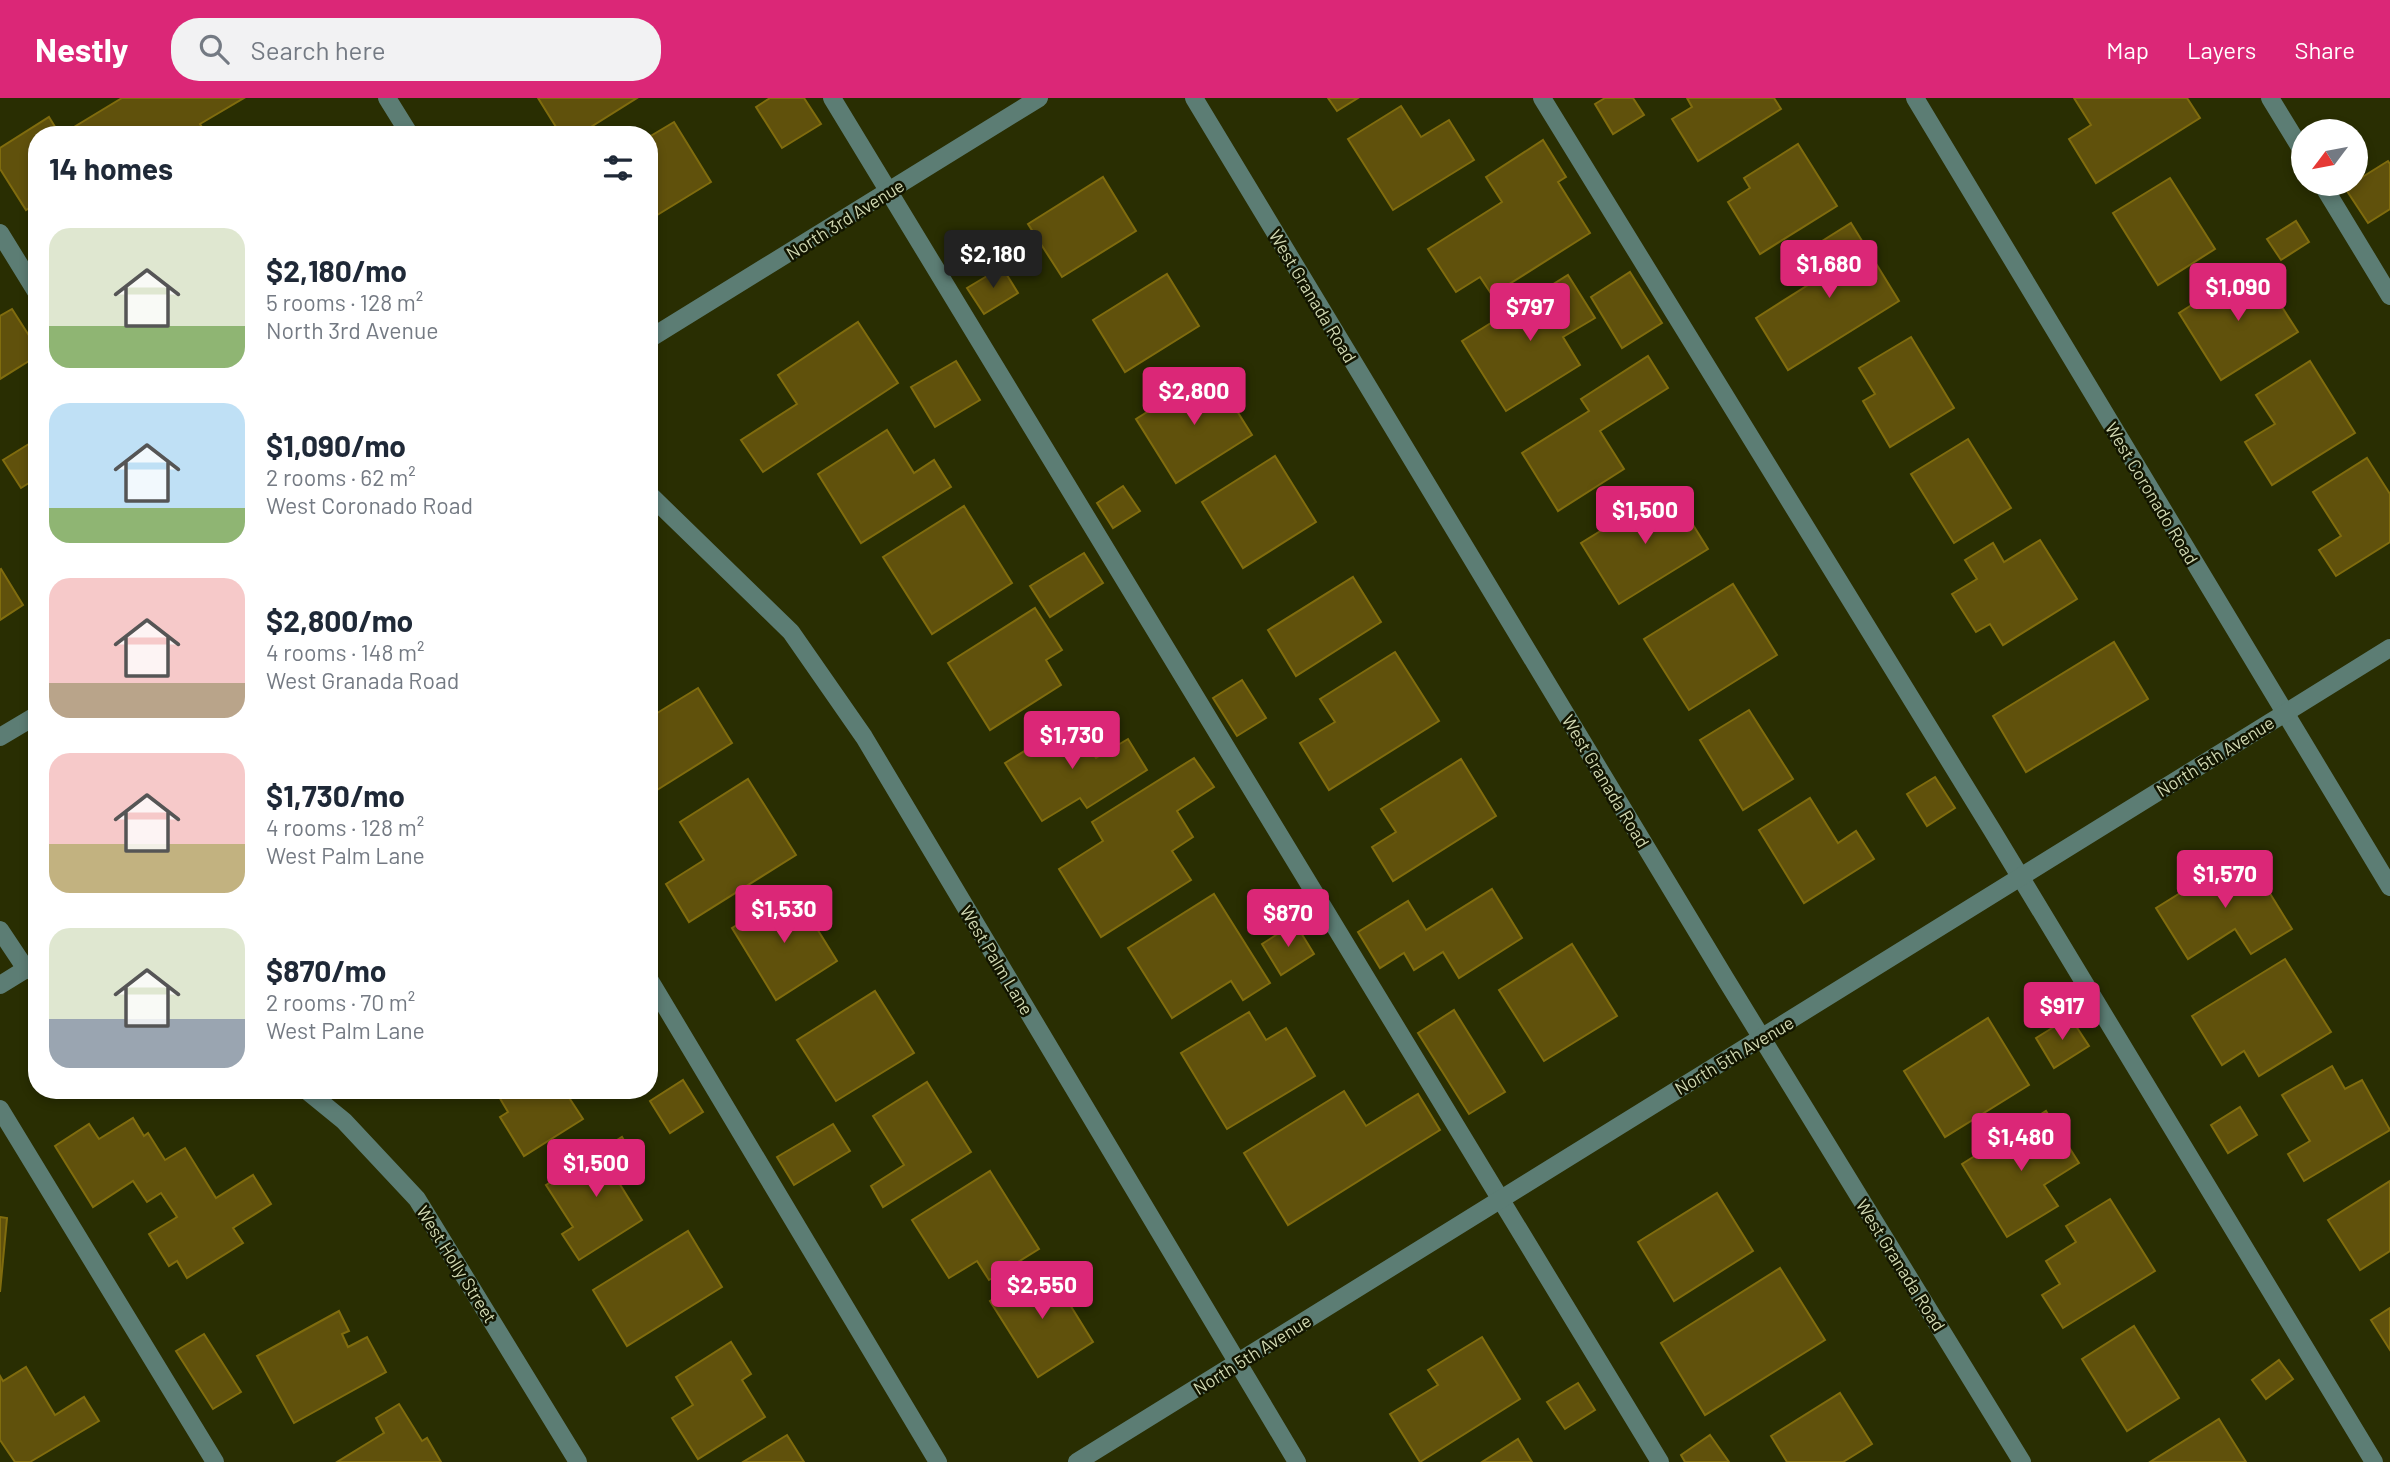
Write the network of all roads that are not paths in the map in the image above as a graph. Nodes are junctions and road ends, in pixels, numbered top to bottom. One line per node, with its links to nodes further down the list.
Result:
1 (387, 98): 8 (street)
2 (832, 98): 10 (street)
3 (1039, 98): 10 (street, North 3rd Avenue)
4 (1194, 98): 28 (street, West Granada Road)
5 (1542, 98): 21 (street)
6 (1915, 98): 18 (street, West Coronado Road)
7 (2270, 98): 9 (street)
8 (404, 126)
9 (2291, 132)
10 (889, 192): 15 (street, North 3rd Avenue); 31 (street)
11 (2329, 196): 14 (street)
12 (0, 233): 13 (street)
13 (28, 278)
14 (2390, 296)
15 (658, 333)
16 (658, 503): 32 (street, West Palm Lane)
17 (2390, 648): 18 (street, North 5th Avenue)
18 (2284, 713): 21 (street, North 5th Avenue); 22 (street, West Coronado Road)
19 (28, 720): 20 (street)
20 (0, 737)
21 (2021, 878): 28 (street, North 5th Avenue); 40 (street)
22 (2390, 887)
23 (0, 930): 24 (street)
24 (28, 967)
25 (28, 972): 26 (street)
26 (0, 985)
27 (658, 994): 35 (street)
28 (1762, 1038): 31 (street, North 5th Avenue); 39 (street, West Granada Road)
29 (317, 1099): 34 (street, West Holly Street)
30 (0, 1109): 33 (street)
31 (1499, 1200): 32 (street, North 5th Avenue); 38 (street)
32 (1237, 1364): 36 (street, North 5th Avenue); 37 (street, West Palm Lane)
33 (215, 1462)
34 (578, 1462)
35 (938, 1462)
36 (1077, 1462)
37 (1297, 1462)
38 (1660, 1462)
39 (2022, 1462)
40 (2374, 1462)

